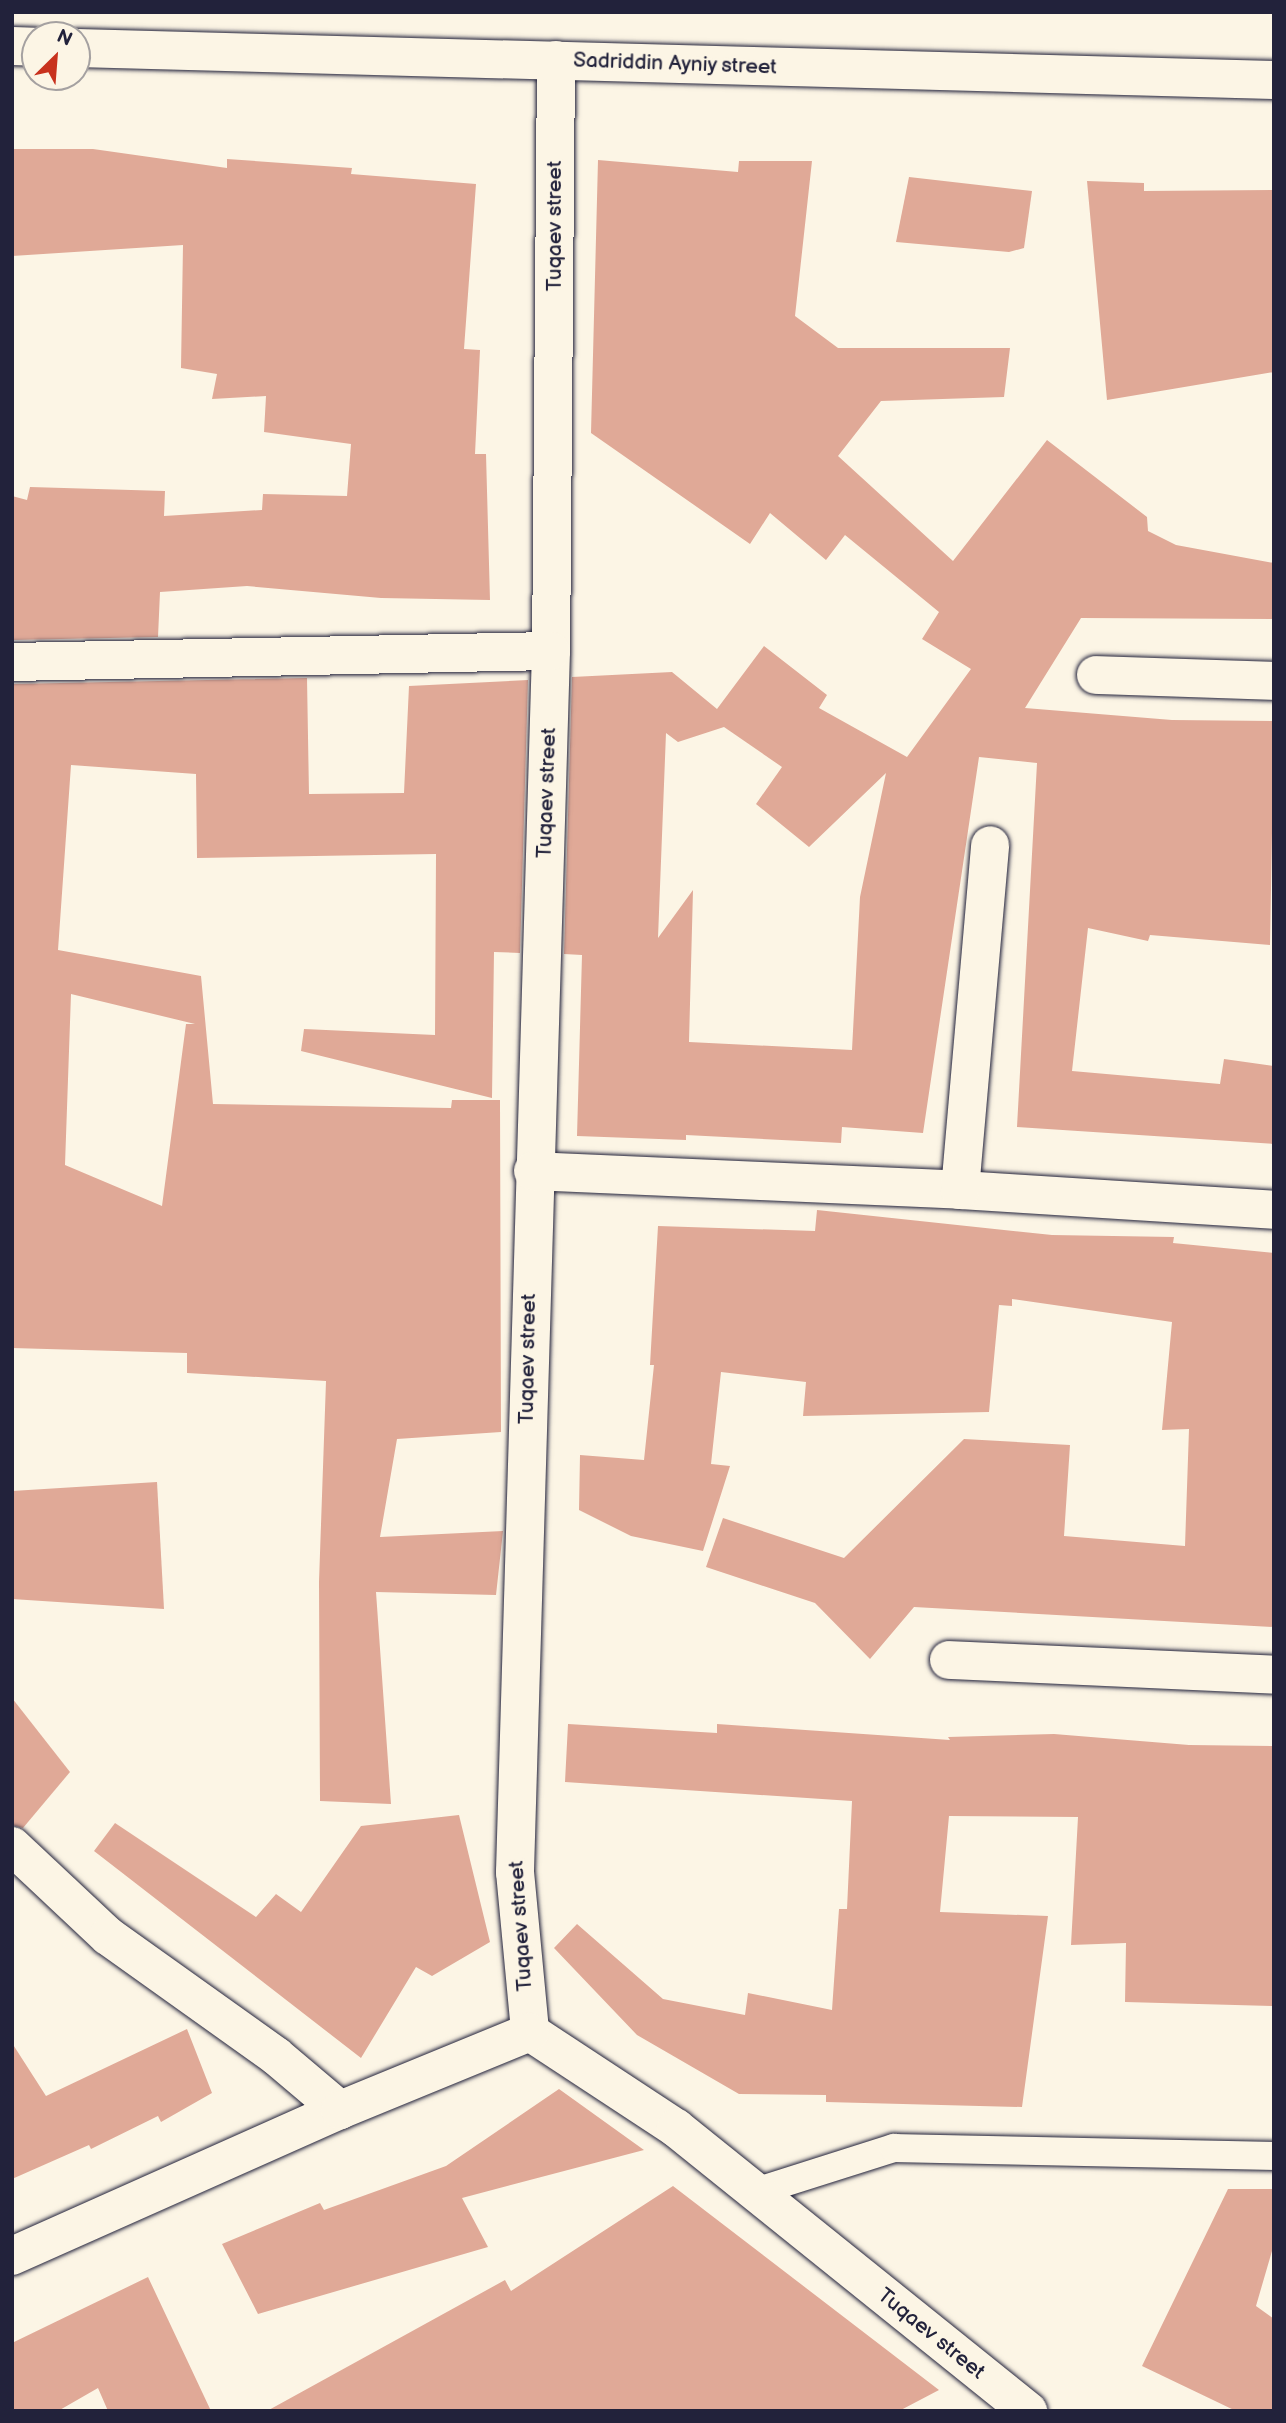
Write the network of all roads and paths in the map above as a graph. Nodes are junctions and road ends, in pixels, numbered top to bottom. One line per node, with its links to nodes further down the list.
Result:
1 (91, 48): 2 (street, Sadriddin Ayniy street)
2 (556, 60): 3 (street, Sadriddin Ayniy street); 4 (street, Tuqaev street)
3 (1274, 80)
4 (551, 651): 5 (street); 9 (street, Tuqaev street)
5 (12, 662)
6 (1096, 675): 7 (street)
7 (1274, 681)
8 (990, 845): 10 (street)
9 (533, 1171): 10 (street); 15 (street, Tuqaev street)
10 (960, 1190): 11 (street)
11 (1274, 1210)
12 (949, 1660): 13 (street)
13 (1274, 1675)
14 (12, 1846): 16 (street)
15 (530, 2032): 16 (street); 18 (street, Tuqaev street)
16 (340, 2110): 19 (street)
17 (1274, 2155): 18 (lane)
18 (755, 2192): 20 (street, Tuqaev street)
19 (12, 2256)
20 (1028, 2411)

